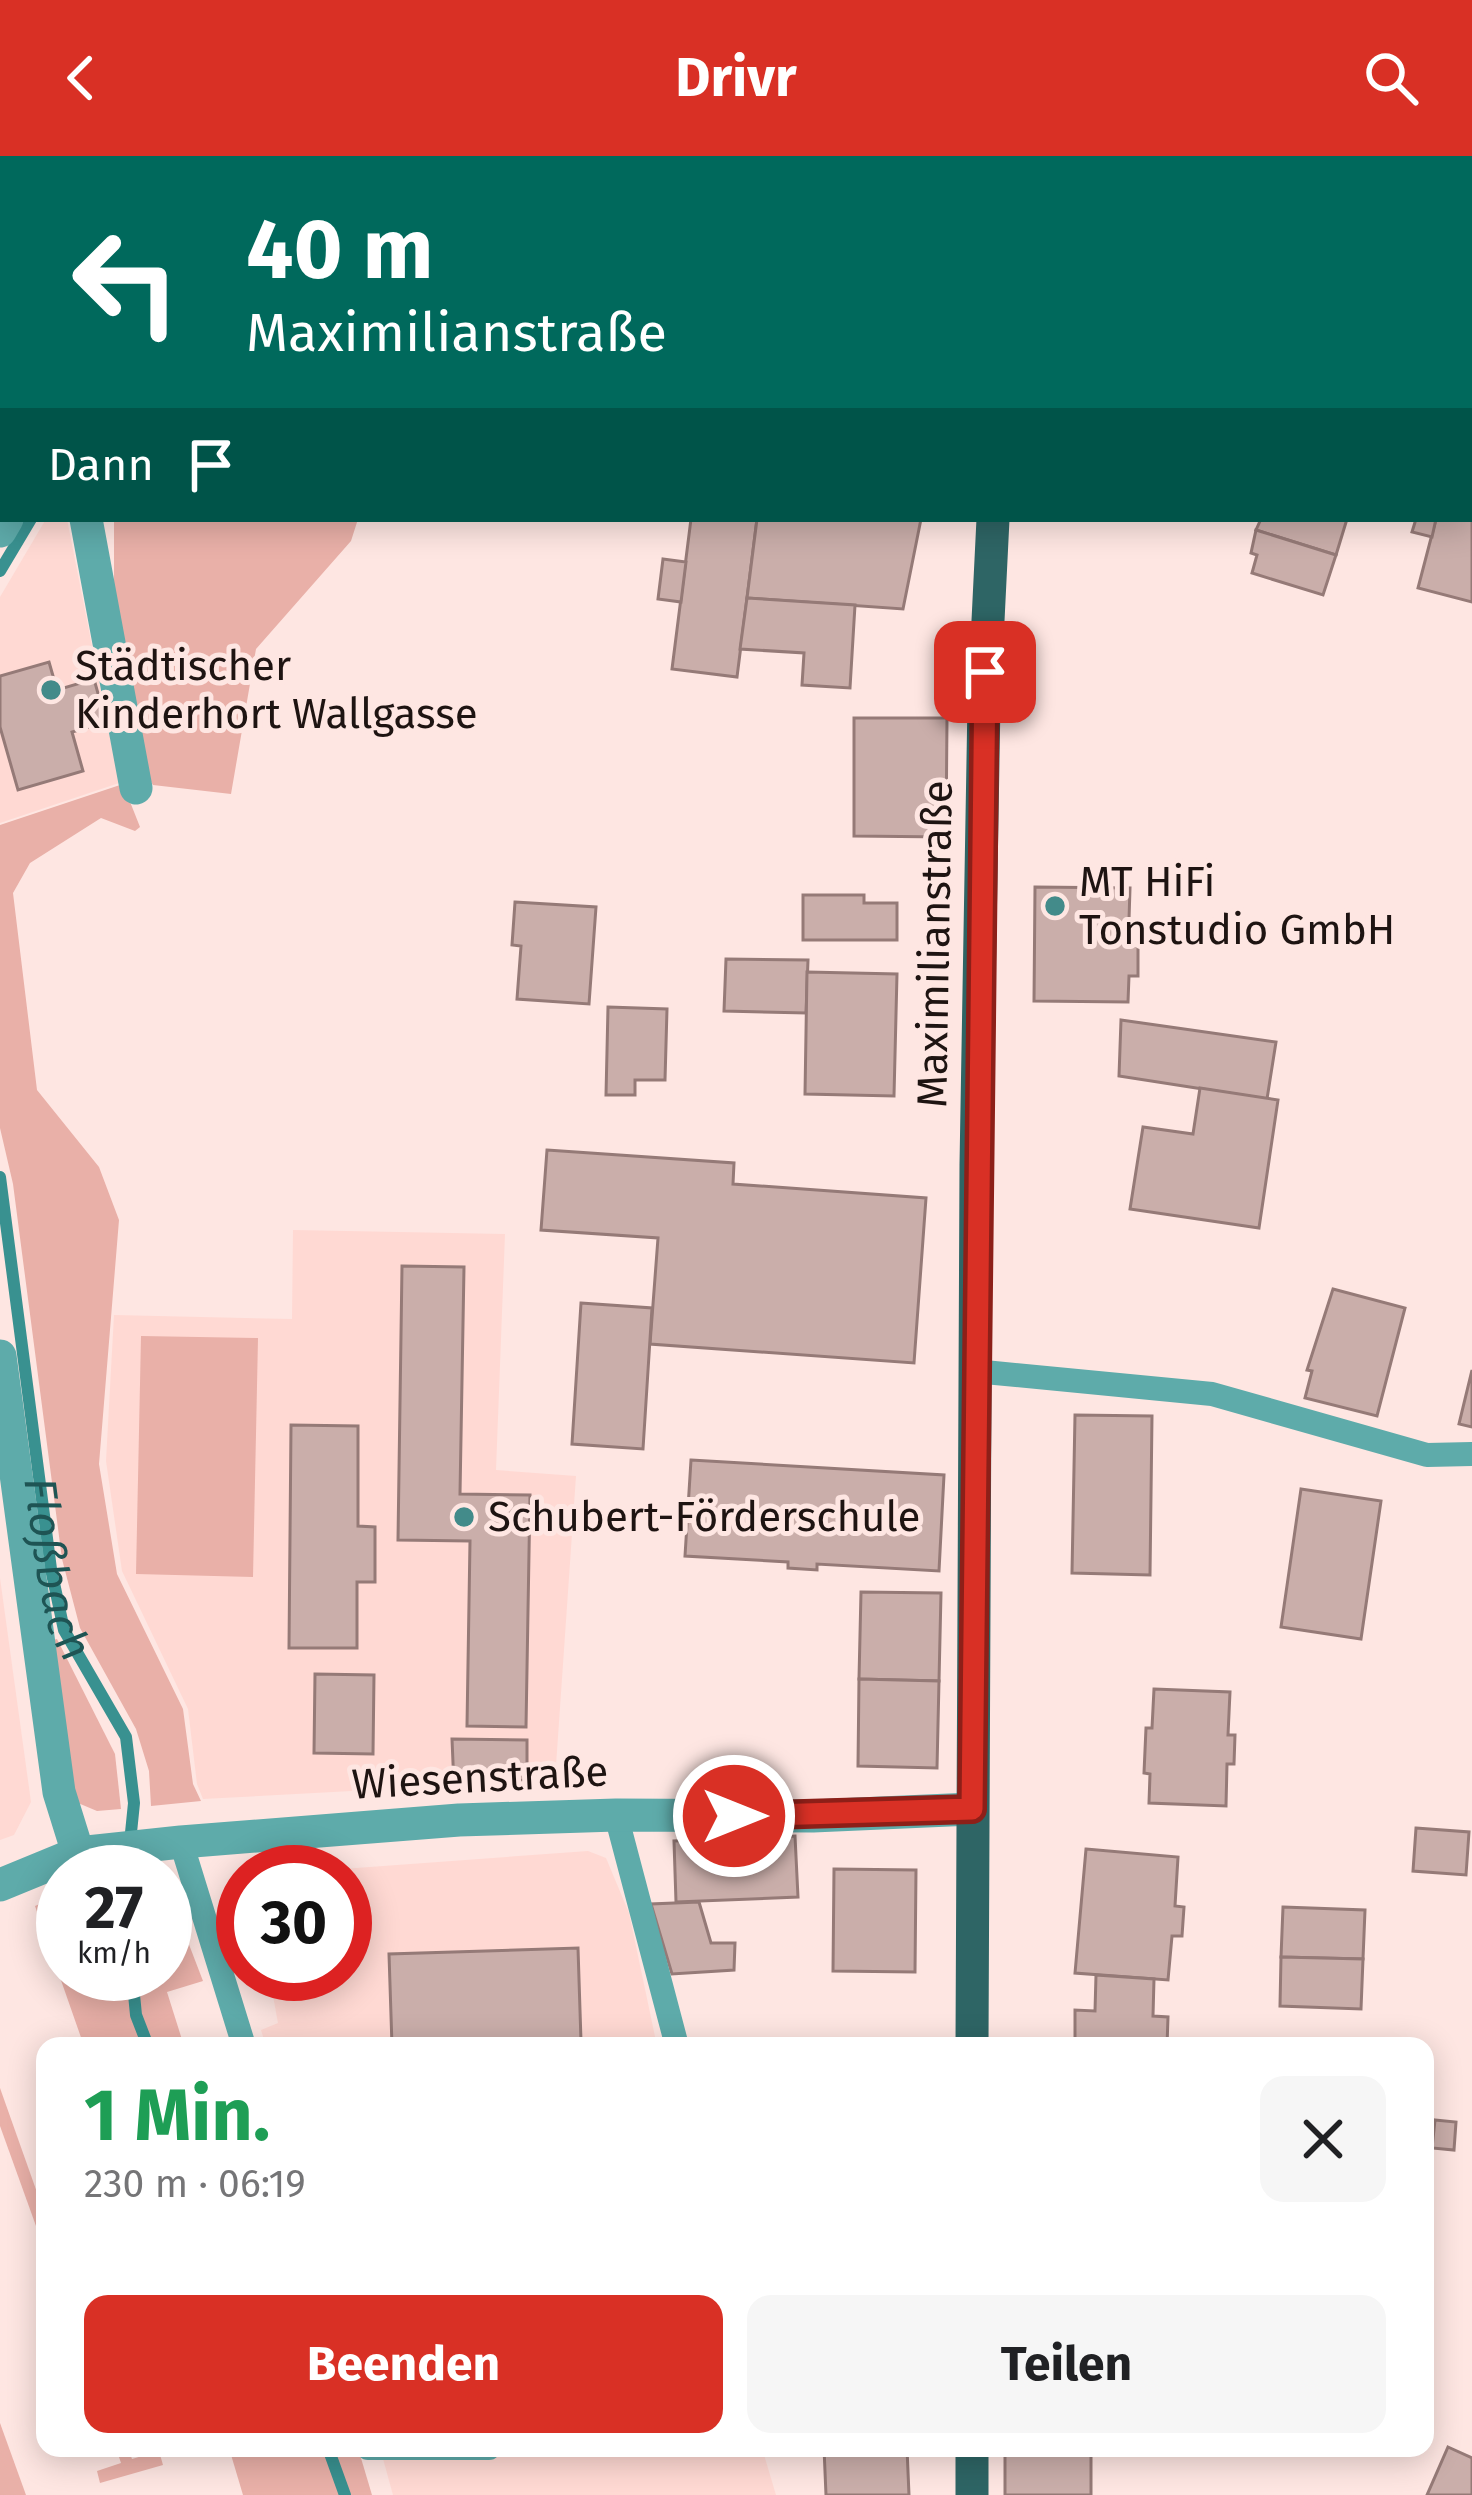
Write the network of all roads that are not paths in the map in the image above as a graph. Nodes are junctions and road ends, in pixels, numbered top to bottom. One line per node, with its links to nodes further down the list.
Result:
1 (87, 522): 3 (street)
2 (993, 522): 5 (main road, Maximilianstraße)
3 (136, 788)
4 (0, 1356): 10 (street)
5 (974, 1372): 6 (lane); 7 (main road, Maximilianstraße)
6 (1472, 1454)
7 (972, 1809): 8 (street, Wiesenstraße); 16 (main road, Maximilianstraße)
8 (616, 1815): 9 (street, Wiesenstraße); 15 (lane)
9 (167, 1844): 11 (street, Wiesenstraße); 14 (lane)
10 (76, 1845)
11 (154, 1845)
12 (36, 1870): 13 (street, Wiesenstraße)
13 (0, 1885)
14 (241, 2037)
15 (675, 2037)
16 (972, 2037)
17 (972, 2457): 18 (main road)
18 (971, 2495)

